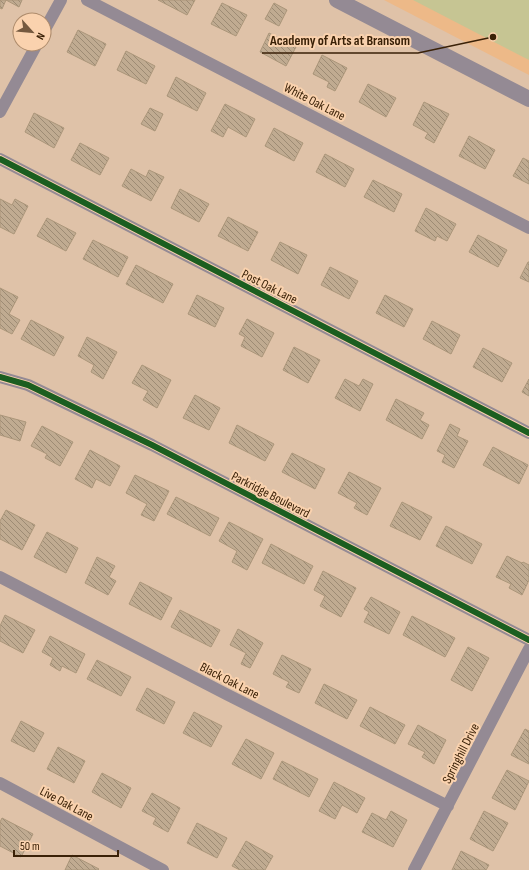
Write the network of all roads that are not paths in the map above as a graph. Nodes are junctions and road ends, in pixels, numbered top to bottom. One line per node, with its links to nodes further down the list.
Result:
1 (61, 0): 4 (street)
2 (87, 0): 9 (street, White Oak Lane)
3 (337, 0): 6 (street)
4 (52, 16)
5 (33, 52): 7 (street)
6 (529, 99)
7 (0, 112)
8 (0, 159): 11 (street, Post Oak Lane)
9 (529, 228)
10 (0, 377): 13 (street, Parkridge Boulevard)
11 (529, 433)
12 (0, 577): 16 (street, Black Oak Lane)
13 (529, 640)
14 (529, 649): 16 (street, Springhill Drive)
15 (0, 783): 17 (street, Live Oak Lane)
16 (448, 806): 19 (street, Springhill Drive)
17 (141, 865): 18 (street, Live Oak Lane)
18 (163, 870)
19 (414, 870)

